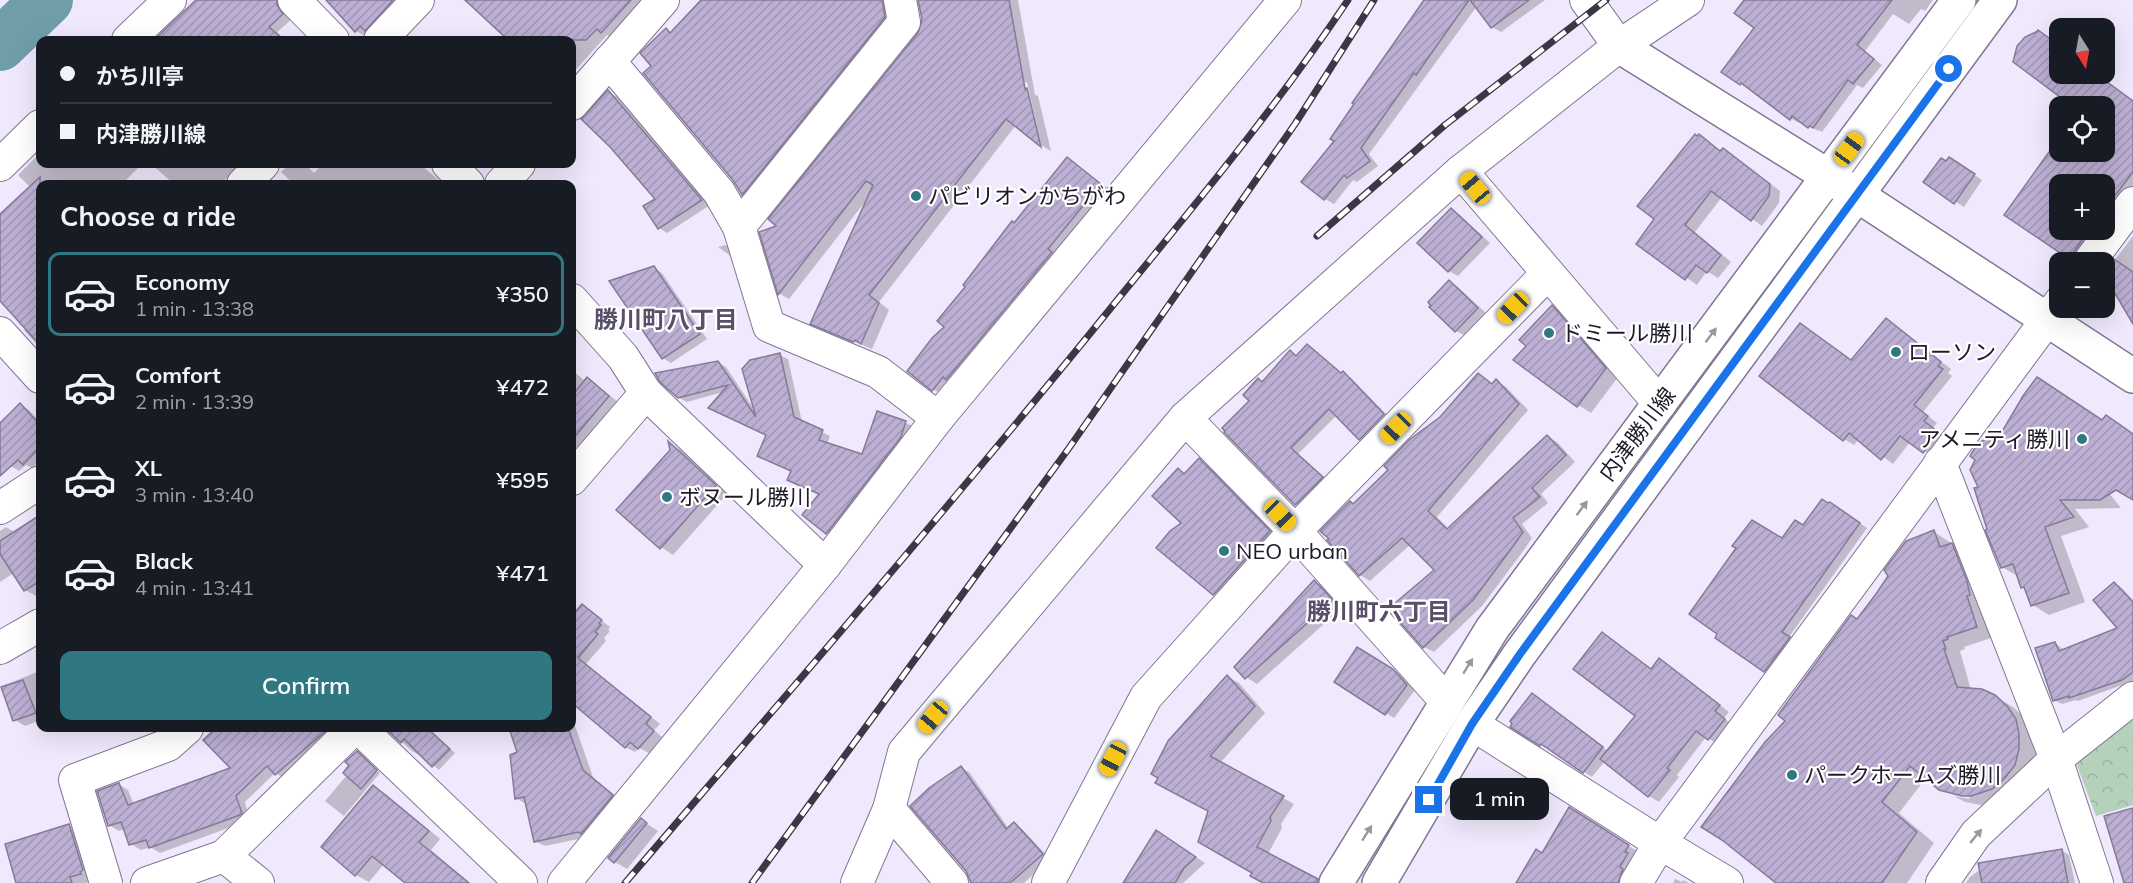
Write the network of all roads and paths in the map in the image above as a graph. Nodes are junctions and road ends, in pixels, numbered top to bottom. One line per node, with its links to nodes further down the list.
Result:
1 (170, 0): 11 (street)
2 (294, 0): 12 (street)
3 (418, 0): 13 (street)
4 (663, 0): 15 (street)
5 (900, 0): 29 (street)
6 (1285, 0): 41 (street)
7 (1586, 0): 14 (street)
8 (1688, 0): 14 (street)
9 (1959, 0): 23 (main road, 内津勝川線)
10 (2000, 0): 27 (main road, 内津勝川線)
11 (132, 36)
12 (329, 36)
13 (384, 36)
14 (1619, 46): 22 (street); 23 (main road)
15 (609, 61): 16 (street); 29 (street)
16 (576, 99)
17 (36, 130): 18 (street)
18 (0, 165)
19 (259, 168): 24 (street)
20 (452, 168): 25 (street)
21 (515, 168): 26 (street)
22 (1461, 171): 31 (street); 42 (street)
23 (1828, 176): 27 (main road); 40 (main road, 内津勝川線, one-way to 23)
24 (247, 180)
25 (464, 180)
26 (505, 180)
27 (1857, 195): 33 (main road); 53 (main road, 内津勝川線)
28 (2133, 203): 30 (street)
29 (739, 227): 41 (street)
30 (2096, 252)
31 (1547, 274): 40 (street); 47 (street)
32 (576, 304): 39 (street)
33 (2049, 309)
34 (2049, 316): 43 (street)
35 (2062, 318): 38 (main road)
36 (0, 333): 37 (street)
37 (36, 373)
38 (2133, 376)
39 (646, 393): 44 (street); 48 (street)
40 (1660, 404): 52 (main road, 内津勝川線, one-way to 40)
41 (938, 417): 48 (street)
42 (1185, 418): 47 (street); 58 (street)
43 (1940, 463): 57 (street); 59 (street)
44 (576, 473)
45 (36, 485): 46 (street)
46 (0, 508)
47 (1295, 531): 52 (street); 68 (street)
48 (825, 565): 65 (street)
49 (36, 627): 50 (street)
50 (0, 648)
51 (2133, 698): 57 (street)
52 (1446, 701): 69 (main road, 内津勝川線, one-way to 52)
53 (1472, 724): 59 (street); 70 (main road, 内津勝川線)
54 (183, 732): 61 (street)
55 (350, 732): 60 (street)
56 (363, 732): 64 (street)
57 (2056, 759): 73 (street, one-way to 57); 74 (street)
58 (889, 809): 66 (street); 67 (street)
59 (1660, 843): 71 (street); 72 (street)
60 (224, 856): 62 (street); 63 (street)
61 (106, 883)
62 (147, 883)
63 (258, 883)
64 (521, 883)
65 (564, 883)
66 (857, 883)
67 (952, 883)
68 (1048, 883)
69 (1336, 883)
70 (1379, 883)
71 (1636, 883)
72 (1727, 883)
73 (1942, 883)
74 (2097, 883)

